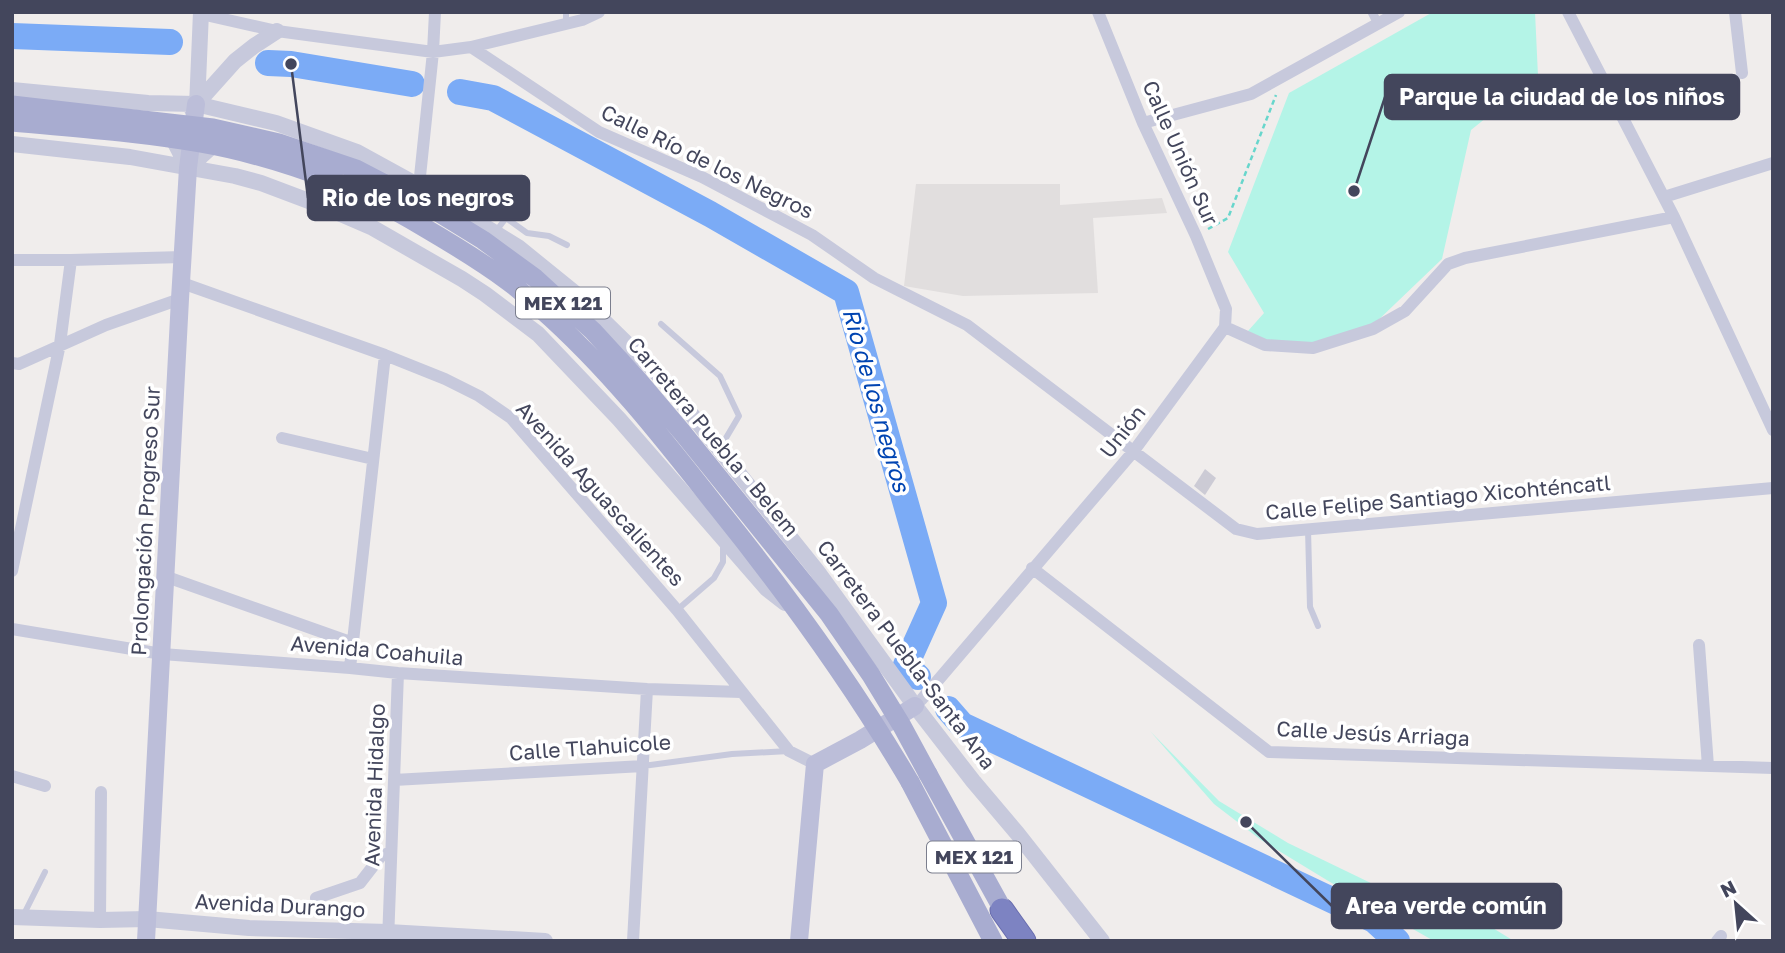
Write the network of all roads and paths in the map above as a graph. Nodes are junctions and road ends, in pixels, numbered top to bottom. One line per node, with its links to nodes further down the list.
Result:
1 (435, 12): 12 (street)
2 (599, 12): 8 (street)
3 (1098, 12): 22 (street, Calle Unión Sur)
4 (1399, 12): 9 (street)
5 (1568, 12): 32 (street)
6 (1735, 12): 13 (street)
7 (201, 13): 10 (street); 18 (street)
8 (566, 18): 11 (street)
9 (1375, 18): 14 (street)
10 (277, 30): 12 (street); 18 (street)
11 (471, 47): 12 (street); 52 (street, Calle Río de los Negros)
12 (433, 52): 31 (street)
13 (1742, 73)
14 (1284, 75): 22 (street); 37 (path)
15 (12, 90): 16 (street, Carretera Puebla-Santa Ana)
16 (59, 95): 17 (street, Carretera Puebla-Santa Ana); 26 (street)
17 (148, 103): 18 (street, Carretera Puebla-Santa Ana); 23 (street)
18 (196, 104): 20 (street, Carretera Puebla-Santa Ana); 23 (street); 24 (street); 29 (main road, Prolongación Progreso Sur)
19 (12, 105): 78 (main road, Carretera Puebla - Belem / MEX 121, bridge)
20 (244, 116): 24 (street); 31 (street, Carretera Puebla-Santa Ana)
21 (12, 122): 61 (main road, Carretera Puebla - Belem / MEX 121, bridge)
22 (1143, 123): 37 (street, Calle Unión Sur)
23 (169, 129): 27 (street); 29 (street)
24 (216, 143): 29 (street); 30 (street)
25 (12, 144): 26 (street)
26 (54, 149): 27 (street)
27 (130, 157): 29 (street)
28 (1773, 163): 32 (street)
29 (188, 168): 30 (street); 39 (main road, Prolongación Progreso Sur)
30 (235, 176): 35 (street)
31 (420, 183): 33 (lane); 35 (street); 36 (street, Carretera Puebla-Santa Ana)
32 (1664, 197): 34 (street)
33 (506, 218): 36 (lane); 38 (lane)
34 (1674, 218): 45 (street); 49 (street)
35 (373, 228): 42 (street)
36 (492, 230): 42 (street); 51 (street, Carretera Puebla-Santa Ana)
37 (1196, 236): 45 (street, Calle Unión Sur)
38 (567, 246)
39 (183, 257): 41 (street); 43 (main road, Prolongación Progreso Sur)
40 (12, 260): 41 (street)
41 (71, 260): 46 (street)
42 (463, 279): 56 (street)
43 (181, 291): 46 (street); 47 (street, Avenida Aguascalientes); 59 (main road, Prolongación Progreso Sur)
44 (661, 324): 51 (lane)
45 (1225, 327): 52 (street, Unión)
46 (60, 344): 48 (street); 58 (street)
47 (385, 355): 53 (street); 60 (street, Avenida Aguascalientes)
48 (12, 363)
49 (1773, 430)
50 (282, 438): 53 (street)
51 (719, 449): 71 (street, Carretera Puebla-Santa Ana)
52 (1133, 452): 55 (street, Calle Felipe Santiago Xicohténcatl); 57 (street, Unión)
53 (373, 459): 64 (street)
54 (1773, 488): 55 (street, Calle Felipe Santiago Xicohténcatl)
55 (1308, 529): 62 (lane)
56 (723, 537): 60 (lane); 61 (street)
57 (1032, 568): 71 (street, Unión); 75 (street, Calle Jesús Arriaga)
58 (12, 571)
59 (167, 577): 64 (street); 66 (main road, Prolongación Progreso Sur)
60 (677, 610): 70 (street, Avenida Aguascalientes)
61 (799, 614): 78 (main road, Carretera Puebla - Belem / MEX 121, bridge)
62 (1318, 626)
63 (12, 629): 66 (street, Avenida Coahuila)
64 (353, 643): 67 (street)
65 (1699, 645): 75 (street)
66 (163, 654): 67 (street, Avenida Coahuila); 87 (main road, Prolongación Progreso Sur)
67 (350, 668): 68 (street, Avenida Coahuila)
68 (398, 673): 69 (street, Avenida Coahuila); 79 (street, Avenida Hidalgo)
69 (647, 689): 70 (street, Avenida Coahuila); 74 (street)
70 (741, 692): 72 (street, Avenida Aguascalientes)
71 (915, 706): 73 (main road); 96 (street, Carretera Puebla-Santa Ana)
72 (789, 751): 73 (street, Avenida Aguascalientes); 74 (lane, Calle Tlahuicole)
73 (815, 764): 93 (main road)
74 (643, 766): 79 (street, Calle Tlahuicole); 92 (street)
75 (1708, 766): 76 (street, Calle Jesús Arriaga)
76 (1773, 768)
77 (12, 776): 80 (street)
78 (919, 778): 85 (main road, Carretera Puebla - Belem / MEX 121); 94 (main road, Carretera Puebla - Belem / MEX 121)
79 (394, 780): 82 (street, Avenida Hidalgo)
80 (45, 786)
81 (101, 792): 88 (street)
82 (391, 852): 84 (street); 89 (street, Avenida Hidalgo)
83 (45, 872): 86 (lane)
84 (316, 898)
85 (1002, 910): 95 (highway)
86 (17, 917): 88 (street, Avenida Durango)
87 (147, 919): 88 (street, Avenida Durango); 89 (street, Avenida Durango); 90 (main road, Prolongación Progreso Sur)
88 (100, 920)
89 (388, 936): 91 (street, Avenida Durango)
90 (146, 941)
91 (545, 941)
92 (633, 941)
93 (799, 941)
94 (993, 941)
95 (1022, 941)
96 (1102, 941)

